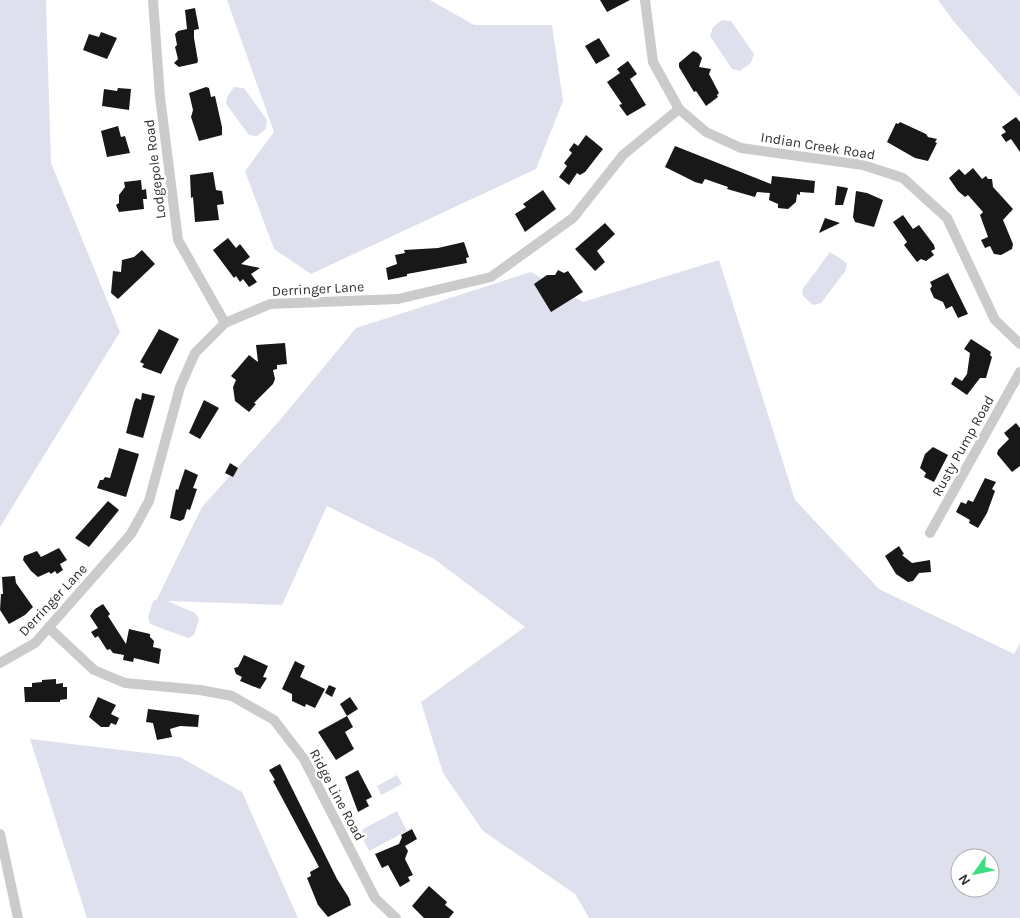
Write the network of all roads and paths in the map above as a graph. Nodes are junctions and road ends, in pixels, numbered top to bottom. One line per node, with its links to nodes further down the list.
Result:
1 (153, 0): 4 (street, Lodgepole Road)
2 (645, 0): 3 (street, Indian Creek Road)
3 (679, 109): 4 (street, Derringer Lane); 5 (street, Indian Creek Road)
4 (225, 323): 8 (street, Derringer Lane)
5 (1020, 344)
6 (1020, 372): 7 (street, Rusty Pump Road)
7 (930, 533)
8 (49, 628): 9 (street, Derringer Lane); 12 (street, Ridge Line Road)
9 (0, 664)
10 (0, 834): 11 (street)
11 (18, 918)
12 (396, 918)

